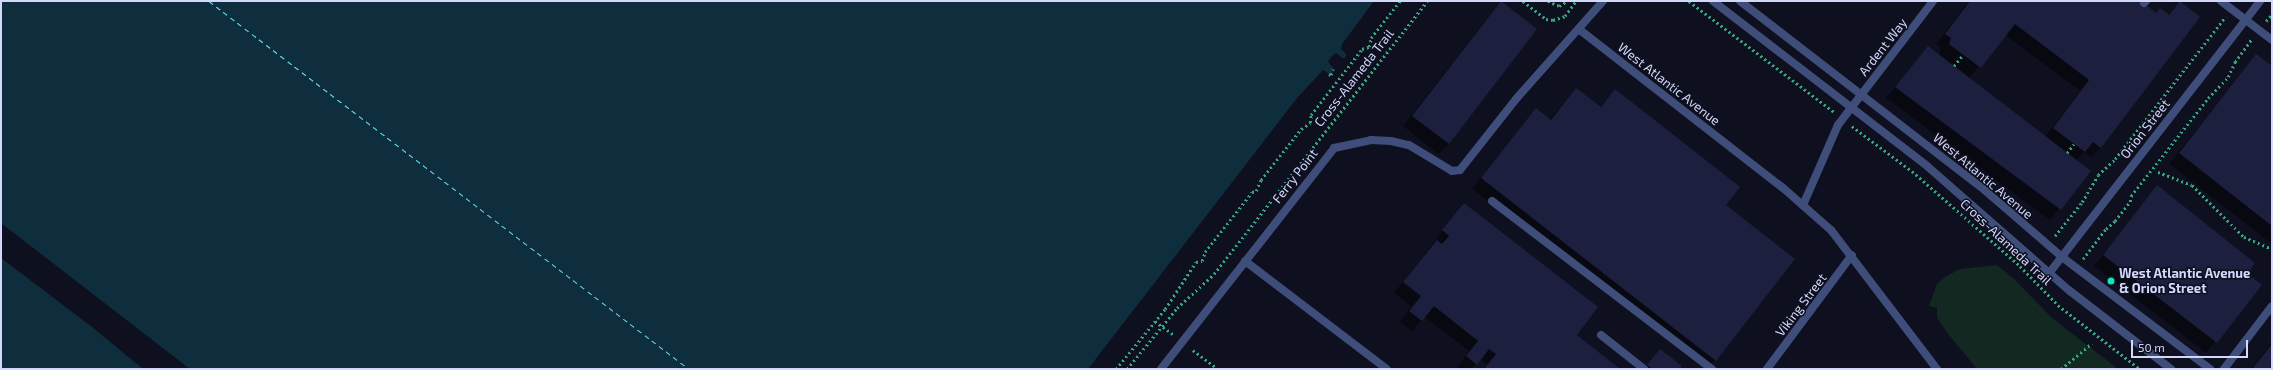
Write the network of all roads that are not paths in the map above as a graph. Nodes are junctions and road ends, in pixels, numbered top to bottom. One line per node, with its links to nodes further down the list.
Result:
1 (1603, 1): 8 (street, Ferry Point)
2 (1713, 1): 11 (street)
3 (1740, 1): 10 (street, West Atlantic Avenue)
4 (1933, 1): 10 (street, Ardent Way)
5 (2221, 1): 7 (street)
6 (2260, 1): 7 (street, Orion Street)
7 (2245, 20): 9 (street); 15 (street, Orion Street)
8 (1580, 30): 13 (street, West Atlantic Avenue); 16 (street, Ferry Point)
9 (2272, 40)
10 (1861, 94): 11 (street, Ardent Way); 15 (street, West Atlantic Avenue)
11 (1851, 108): 13 (street, Ardent Way); 17 (street)
12 (1492, 202): 23 (street)
13 (1803, 205): 14 (street, West Atlantic Avenue)
14 (1852, 255): 24 (street, Viking Street); 25 (street, West Atlantic Avenue)
15 (2062, 257): 17 (street, Orion Street); 27 (street, West Atlantic Avenue)
16 (1245, 261): 20 (street, Ferry Point); 21 (street)
17 (2050, 272): 26 (street)
18 (2272, 306): 28 (street)
19 (1601, 335): 22 (street)
20 (1161, 369)
21 (1387, 369)
22 (1644, 369)
23 (1712, 369)
24 (1767, 369)
25 (1938, 369)
26 (2171, 369)
27 (2210, 369)
28 (2224, 369)

